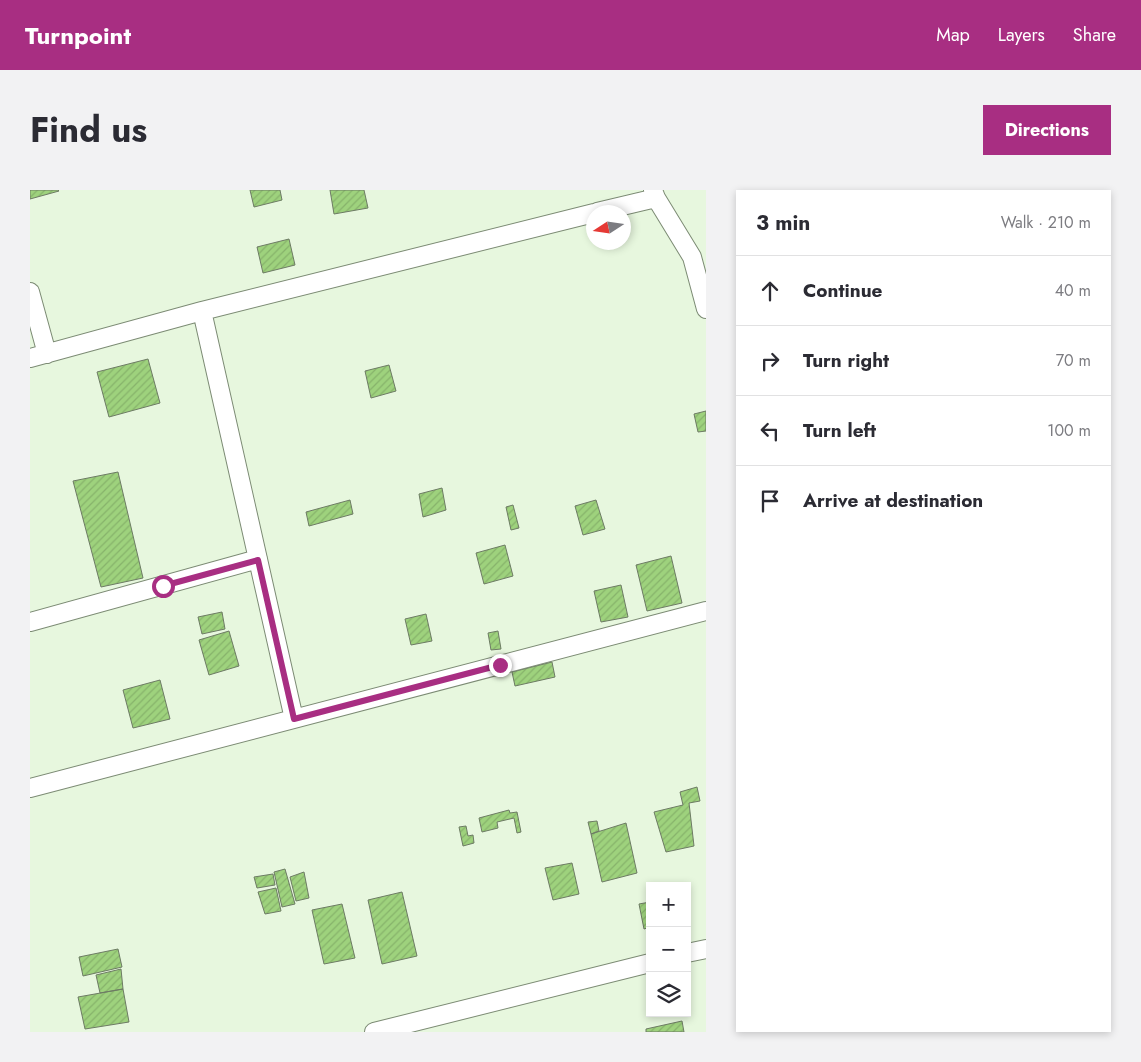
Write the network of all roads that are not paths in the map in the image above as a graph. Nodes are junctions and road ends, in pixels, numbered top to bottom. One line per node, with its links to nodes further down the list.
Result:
1 (654, 194): 2 (street); 5 (street)
2 (620, 205)
3 (586, 215): 6 (street)
4 (30, 292): 7 (street)
5 (706, 309)
6 (202, 311): 7 (street); 8 (street)
7 (38, 356)
8 (258, 560): 10 (street); 11 (street)
9 (706, 611): 11 (street)
10 (30, 622)
11 (294, 719): 12 (street)
12 (30, 788)
13 (706, 948): 14 (street)
14 (691, 952)
15 (646, 964): 16 (street)
16 (374, 1032)

